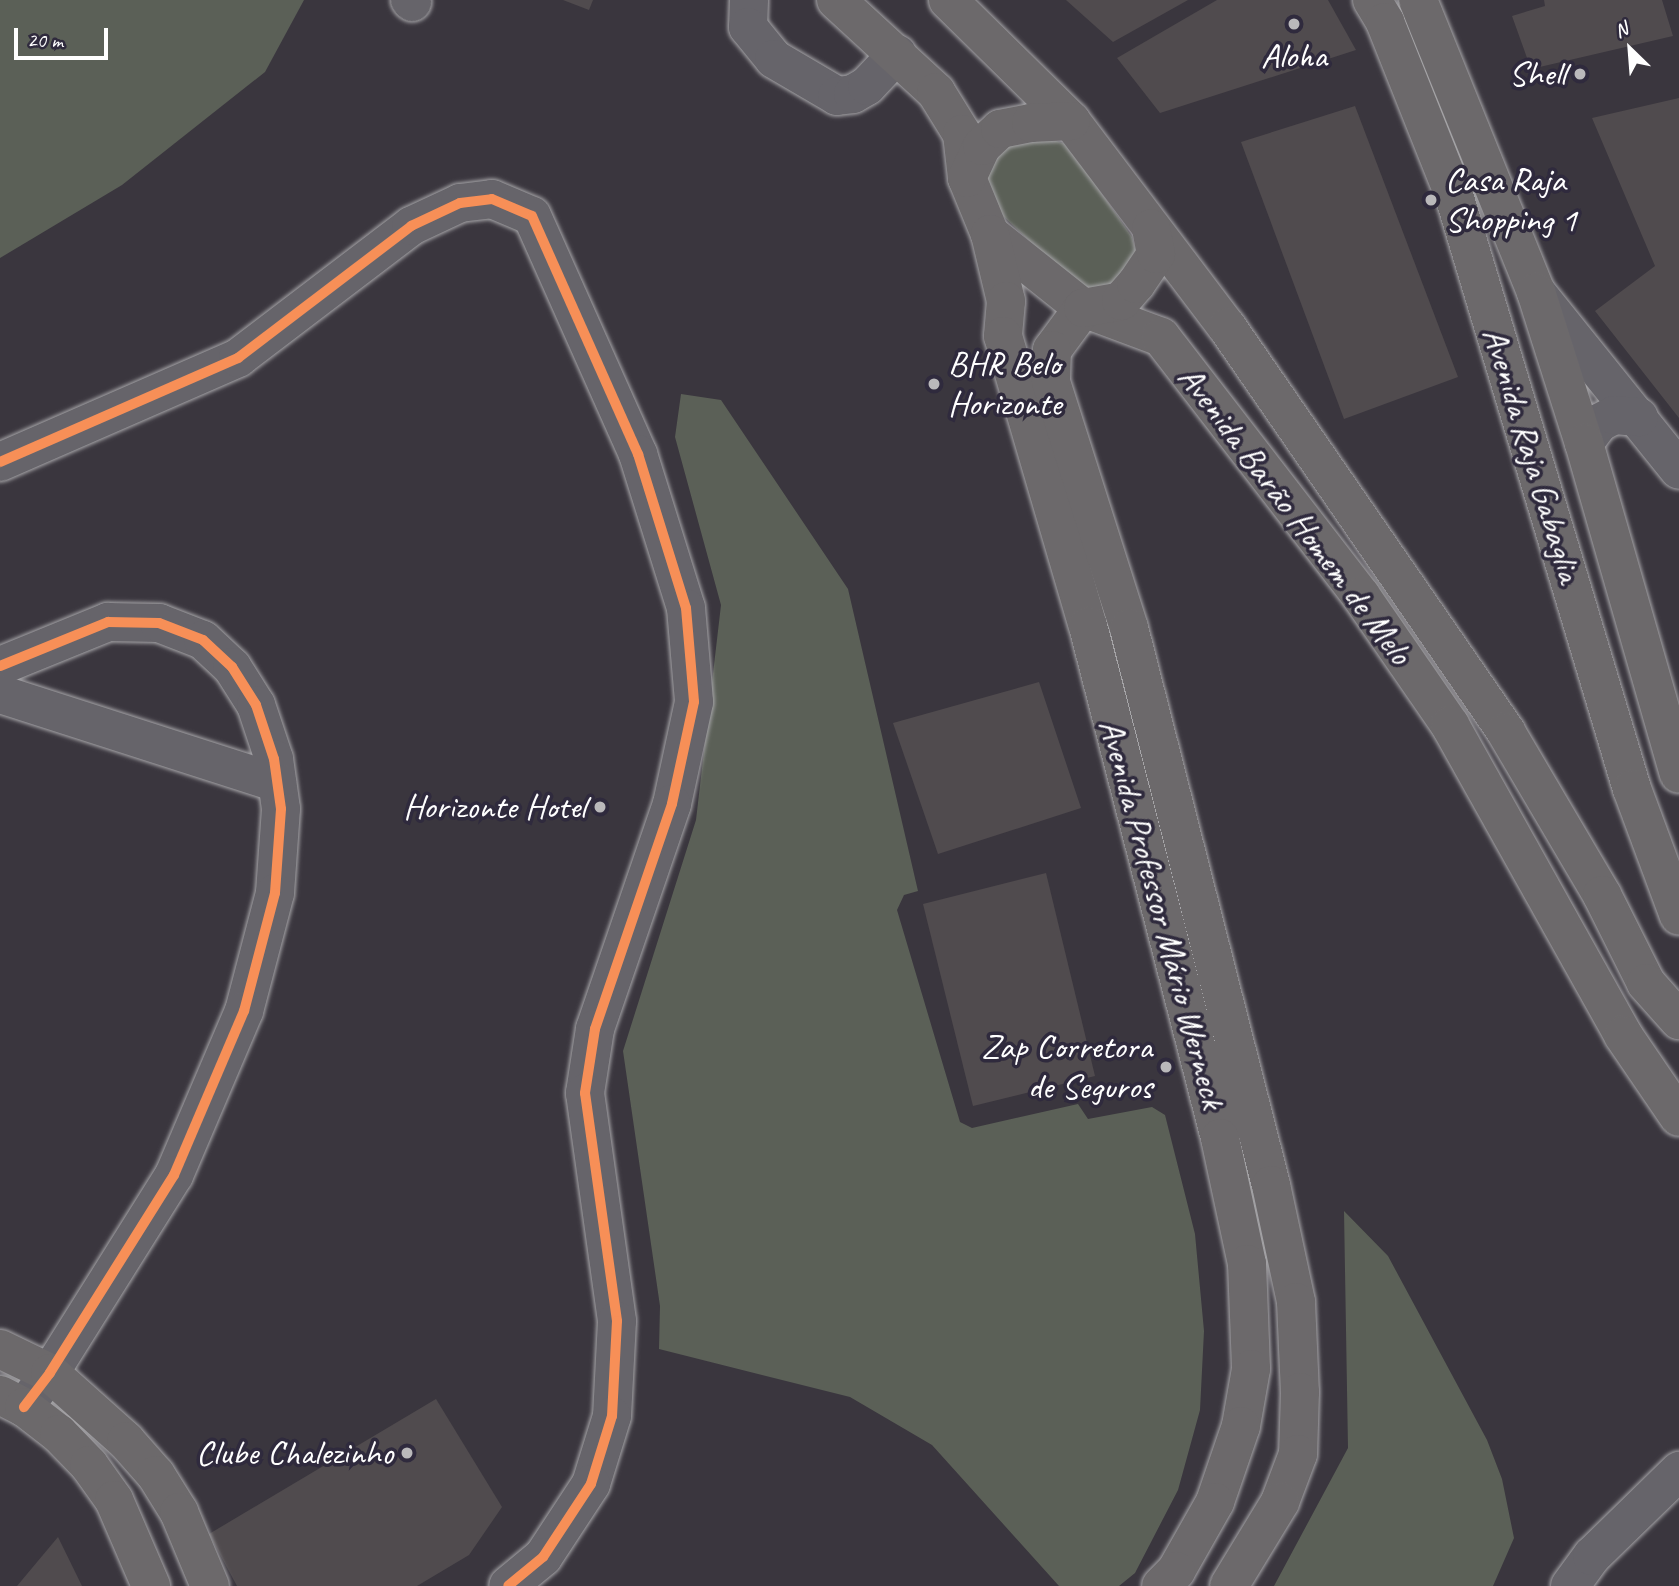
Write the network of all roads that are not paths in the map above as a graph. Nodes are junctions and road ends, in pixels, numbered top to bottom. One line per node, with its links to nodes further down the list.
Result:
1 (749, 0): 6 (street)
2 (836, 0): 6 (main road, Avenida Barão Homem de Melo)
3 (948, 0): 7 (main road, Avenida Barão Homem de Melo)
4 (1372, 0): 23 (main road, Avenida Raja Gabaglia)
5 (1418, 0): 11 (main road, Avenida Raja Gabaglia)
6 (897, 54): 8 (main road, Avenida Barão Homem de Melo)
7 (1072, 121): 8 (main road); 9 (main road, Avenida Barão Homem de Melo)
8 (967, 178): 10 (main road, Avenida Barão Homem de Melo)
9 (1152, 228): 12 (main road); 24 (main road, Avenida Barão Homem de Melo)
10 (990, 234): 12 (main road, Avenida Barão Homem de Melo); 17 (main road, Avenida Professor Mário Werneck)
11 (1536, 292): 13 (street); 14 (main road, Avenida Raja Gabaglia)
12 (1083, 308): 18 (main road, Avenida Professor Mário Werneck); 25 (main road, Avenida Barão Homem de Melo)
13 (1639, 417): 14 (street); 16 (street)
14 (1584, 443): 21 (main road, Avenida Raja Gabaglia)
15 (0, 462): 33 (street)
16 (1679, 470)
17 (1088, 626): 18 (main road); 34 (main road, Avenida Professor Mário Werneck)
18 (1129, 628): 35 (main road, Avenida Professor Mário Werneck)
19 (0, 667): 22 (street)
20 (0, 694): 22 (street)
21 (1676, 752)
22 (277, 783): 27 (street)
23 (1679, 916)
24 (1679, 1020)
25 (1679, 1117)
26 (0, 1349): 27 (main road)
27 (50, 1373): 28 (street); 32 (main road)
28 (12, 1401): 31 (main road)
29 (1679, 1471): 30 (street)
30 (1592, 1571): 36 (street)
31 (151, 1586)
32 (210, 1586)
33 (508, 1586)
34 (1161, 1586)
35 (1229, 1586)
36 (1570, 1586)

